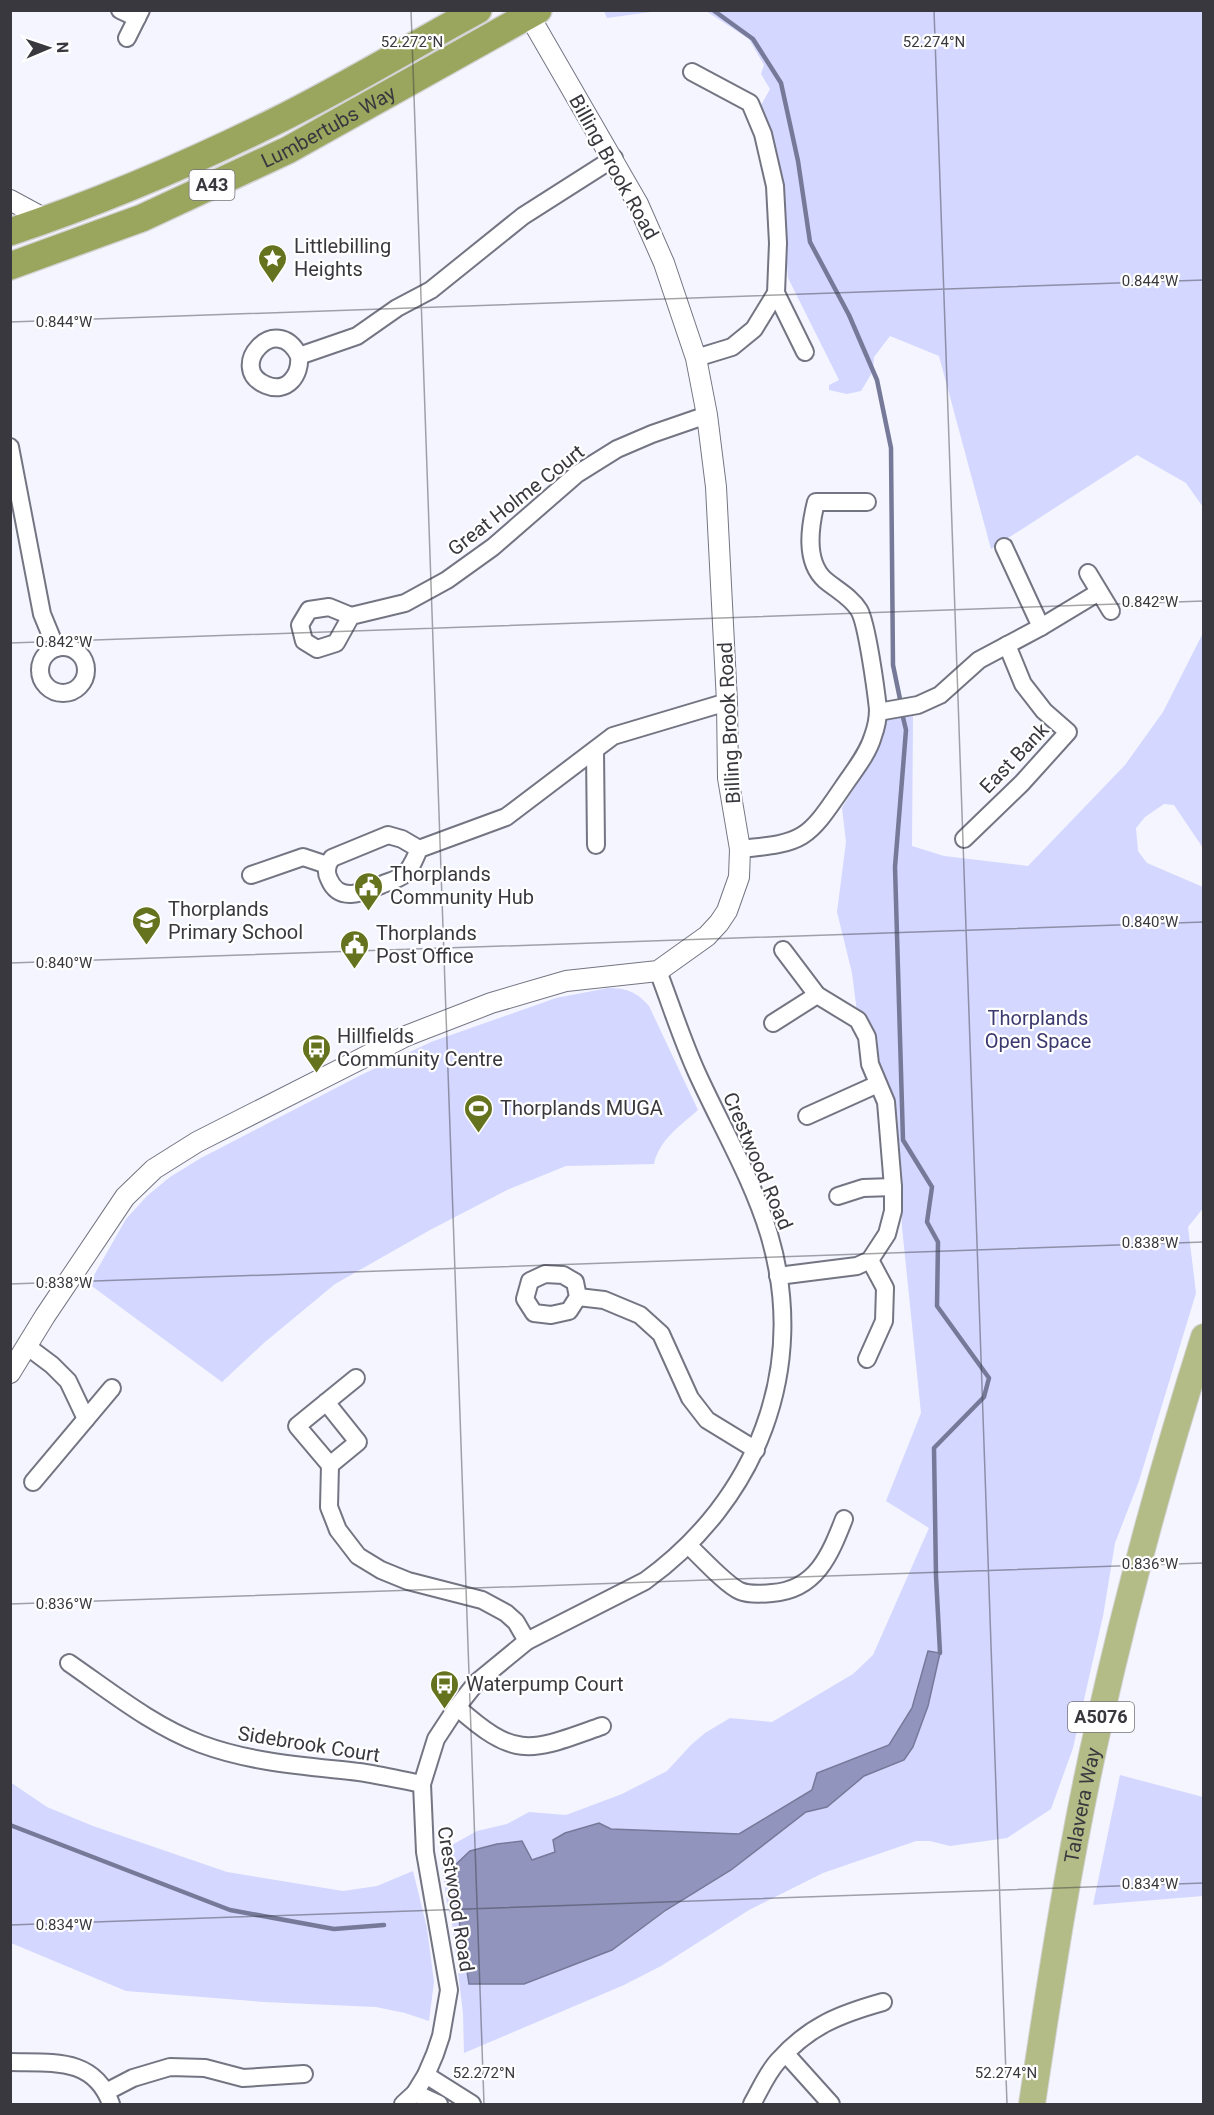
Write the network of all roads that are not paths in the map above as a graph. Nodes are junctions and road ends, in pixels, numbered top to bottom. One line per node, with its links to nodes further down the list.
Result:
1 (120, 10): 4 (street)
2 (478, 10): 9 (highway, Lumbertubs Way / A43)
3 (531, 12): 7 (street, Billing Brook Road); 11 (highway, Lumbertubs Way / A43)
4 (139, 14): 5 (street)
5 (127, 38)
6 (692, 72): 12 (street)
7 (614, 159): 14 (street); 15 (street, Billing Brook Road)
8 (10, 200): 9 (street)
9 (47, 220): 10 (highway, Lumbertubs Way / A43)
10 (10, 232)
11 (10, 266)
12 (776, 293): 13 (street); 15 (street)
13 (805, 352)
14 (299, 356)
15 (696, 358): 16 (street, Billing Brook Road)
16 (707, 415): 23 (street, Great Holme Court); 27 (street, Billing Brook Road)
17 (10, 447): 26 (street)
18 (867, 502): 28 (street)
19 (1004, 547): 24 (street)
20 (1088, 573): 21 (street)
21 (1099, 592): 22 (street); 24 (street)
22 (1112, 611)
23 (351, 616)
24 (1041, 627): 25 (street)
25 (1007, 645): 28 (street); 30 (street, East Bank)
26 (56, 648)
27 (727, 702): 29 (street); 33 (street, Billing Brook Road)
28 (878, 712): 33 (street)
29 (595, 750): 31 (street); 32 (street)
30 (964, 839)
31 (596, 845)
32 (419, 849): 34 (street); 34 (street)
33 (740, 849): 37 (street, Billing Brook Road)
34 (327, 865): 35 (street)
35 (251, 875)
36 (783, 950): 38 (street)
37 (658, 971): 45 (street, Crestwood Road); 48 (street, Billing Brook Road)
38 (817, 995): 39 (street); 40 (street)
39 (773, 1023)
40 (878, 1084): 41 (street); 42 (street)
41 (807, 1116)
42 (893, 1187): 43 (street); 44 (street)
43 (838, 1196)
44 (870, 1260): 45 (street); 49 (street)
45 (778, 1276): 55 (street, Crestwood Road)
46 (578, 1298): 55 (street)
47 (1203, 1337): 76 (main road, Talavera Way / A5076)
48 (28, 1347): 50 (street, Billing Brook Road); 54 (street)
49 (867, 1359)
50 (10, 1373)
51 (356, 1378): 53 (street)
52 (112, 1388): 54 (street)
53 (326, 1402): 56 (street); 56 (street)
54 (86, 1419): 57 (street)
55 (756, 1450): 59 (street, Crestwood Road)
56 (330, 1465): 60 (street)
57 (33, 1482)
58 (844, 1519): 59 (street)
59 (688, 1545): 60 (street, Crestwood Road)
60 (527, 1641): 62 (street, Crestwood Road)
61 (69, 1663): 64 (street, Sidebrook Court)
62 (457, 1707): 63 (street); 64 (street, Crestwood Road)
63 (602, 1726)
64 (422, 1784): 69 (street, Crestwood Road)
65 (883, 2002): 66 (street)
66 (786, 2054): 74 (street); 75 (street)
67 (10, 2062): 70 (street)
68 (304, 2074): 70 (street)
69 (426, 2075): 71 (street, Crestwood Road); 73 (street)
70 (109, 2098)
71 (409, 2098): 72 (street)
72 (439, 2104)
73 (472, 2104)
74 (752, 2104)
75 (831, 2104)
76 (1032, 2104)

